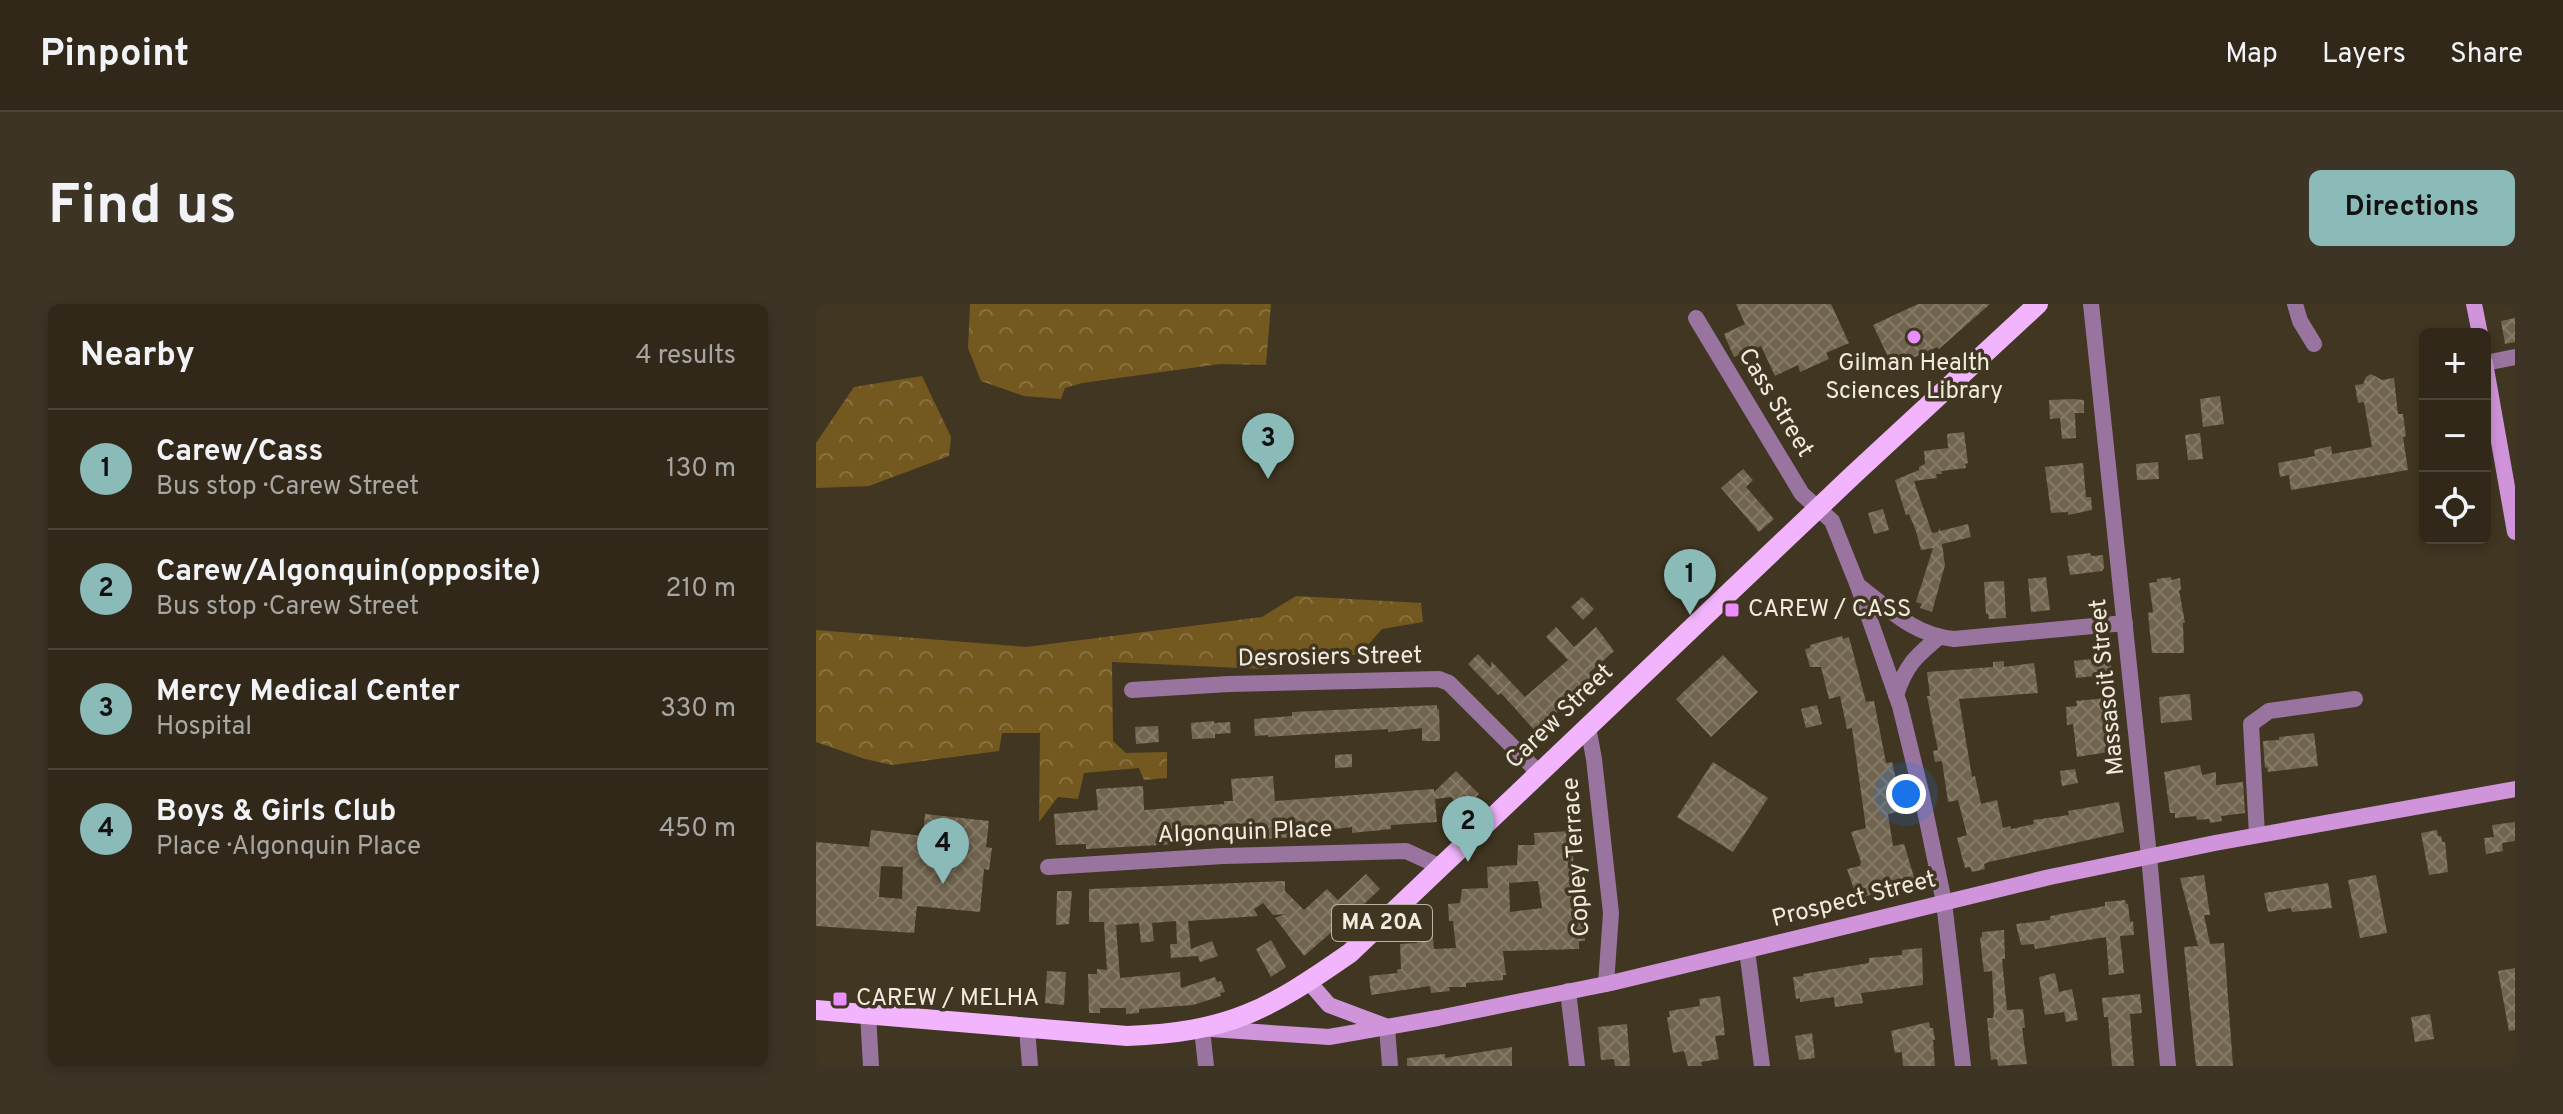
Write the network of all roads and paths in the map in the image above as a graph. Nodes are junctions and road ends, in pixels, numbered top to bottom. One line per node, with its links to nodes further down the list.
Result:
1 (2038, 304): 11 (main road, Carew Street / MA 20A)
2 (2091, 304): 14 (street, Massasoit Street)
3 (2295, 304): 7 (street)
4 (2474, 304): 6 (main road)
5 (1696, 318): 11 (street, Cass Street)
6 (2479, 328)
7 (2314, 344)
8 (2515, 357): 9 (street)
9 (2491, 362)
10 (2491, 397): 12 (main road)
11 (1817, 509): 13 (street, Cass Street); 19 (main road, Carew Street / MA 20A)
12 (2514, 525)
13 (1858, 586): 15 (street); 17 (street, Cass Street)
14 (2125, 623): 15 (street); 23 (street, Massasoit Street)
15 (1939, 637): 17 (street)
16 (1132, 690): 20 (street, Desrosiers Street)
17 (1896, 695): 26 (street, Cass Street)
18 (2355, 699): 22 (street)
19 (1588, 727): 20 (main road, Carew Street / MA 20A); 29 (street, Copley Terrace)
20 (1539, 773): 25 (main road, Carew Street / MA 20A)
21 (2515, 789): 22 (main road, Prospect Street)
22 (2257, 835): 23 (main road, Prospect Street)
23 (2149, 856): 26 (main road, Prospect Street); 43 (street, Massasoit Street)
24 (1048, 867): 25 (street, Algonquin Place)
25 (1441, 867): 28 (main road, Carew Street / MA 20A)
26 (1944, 902): 27 (main road, Prospect Street); 42 (street, Cass Street)
27 (1747, 950): 29 (main road, Prospect Street); 41 (street)
28 (1309, 982): 33 (main road); 35 (main road, Carew Street / MA 20A)
29 (1606, 984): 30 (main road, Prospect Street)
30 (1568, 991): 33 (main road, Prospect Street); 40 (street)
31 (816, 1010): 32 (main road, Carew Street / MA 20A)
32 (868, 1014): 34 (main road, Carew Street / MA 20A); 36 (street)
33 (1387, 1027): 35 (main road, Prospect Street); 39 (street)
34 (1027, 1028): 35 (main road, Carew Street / MA 20A); 37 (street)
35 (1202, 1029): 38 (street)
36 (871, 1066)
37 (1030, 1066)
38 (1206, 1066)
39 (1390, 1066)
40 (1577, 1066)
41 (1762, 1066)
42 (1963, 1066)
43 (2168, 1066)

